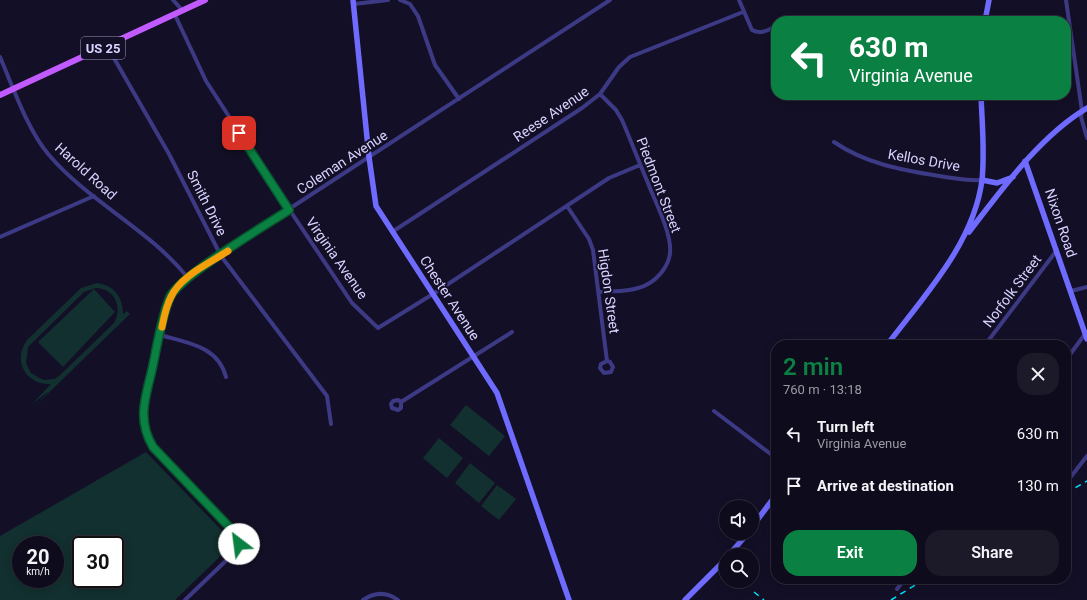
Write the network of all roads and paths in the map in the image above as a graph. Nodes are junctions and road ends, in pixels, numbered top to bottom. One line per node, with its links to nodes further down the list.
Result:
1 (173, 0): 10 (street)
2 (205, 0): 10 (main road, US 25)
3 (388, 0): 9 (street)
4 (400, 0): 22 (street)
5 (610, 0): 22 (street, Coleman Avenue)
6 (739, 0): 11 (street)
7 (989, 0): 13 (street)
8 (1066, 0): 14 (street)
9 (353, 2): 27 (street, Chester Avenue)
10 (183, 11): 12 (main road, US 25)
11 (743, 12): 15 (street); 20 (street, Reese Avenue)
12 (175, 14): 17 (main road, US 25); 34 (street, Virginia Avenue)
13 (986, 16)
14 (1069, 16)
15 (771, 28)
16 (1071, 31): 24 (street)
17 (107, 46): 19 (main road, US 25); 39 (street, Smith Drive)
18 (0, 57): 19 (street, Harold Road)
19 (14, 88): 21 (main road, US 25); 32 (street, Harold Road)
20 (600, 94): 29 (street, Piedmont Street); 35 (street, Reese Avenue)
21 (0, 95)
22 (459, 99): 27 (street, Coleman Avenue)
23 (981, 100): 31 (street)
24 (1084, 110): 25 (street); 28 (street)
25 (1087, 138)
26 (834, 142): 31 (street, Kellos Drive)
27 (369, 157): 34 (street, Coleman Avenue); 35 (street, Chester Avenue)
28 (1025, 161): 30 (street); 38 (street, Nixon Road)
29 (640, 165): 33 (street, Virginia Avenue); 43 (street, Piedmont Street)
30 (1013, 177): 31 (street, Kellos Drive); 37 (street)
31 (982, 180): 37 (street)
32 (94, 196): 36 (street); 40 (street, Harold Road)
33 (568, 206): 43 (street, Higdon Street); 44 (street, Virginia Avenue)
34 (289, 210): 39 (street, Coleman Avenue); 44 (street, Virginia Avenue)
35 (392, 232): 44 (street, Chester Avenue)
36 (0, 237)
37 (961, 242): 48 (street)
38 (1057, 249): 42 (street, Nixon Road); 49 (street, Norfolk Street)
39 (221, 256): 40 (street, Coleman Avenue); 56 (street, Smith Drive)
40 (188, 278): 46 (street, Coleman Avenue)
41 (1087, 287): 42 (street)
42 (1071, 291): 47 (street, Nixon Road)
43 (600, 292): 52 (street, Higdon Street)
44 (433, 294): 51 (street, Chester Avenue)
45 (512, 332): 51 (street)
46 (160, 335): 53 (street); 67 (street, Coleman Avenue)
47 (1086, 336): 50 (street)
48 (892, 340)
49 (989, 340)
50 (1071, 354)
51 (473, 355): 54 (street); 70 (street, Chester Avenue)
52 (607, 361)
53 (226, 377)
54 (401, 402)
55 (714, 411): 57 (street)
56 (332, 424)
57 (771, 454)
58 (1087, 456): 59 (street)
59 (1071, 477)
60 (771, 502): 61 (street)
61 (759, 518)
62 (742, 540): 63 (street)
63 (735, 548)
64 (719, 566): 71 (street)
65 (901, 584): 66 (street)
66 (897, 589)
67 (185, 600)
68 (363, 600): 69 (street)
69 (398, 600)
70 (569, 600)
71 (685, 600)

